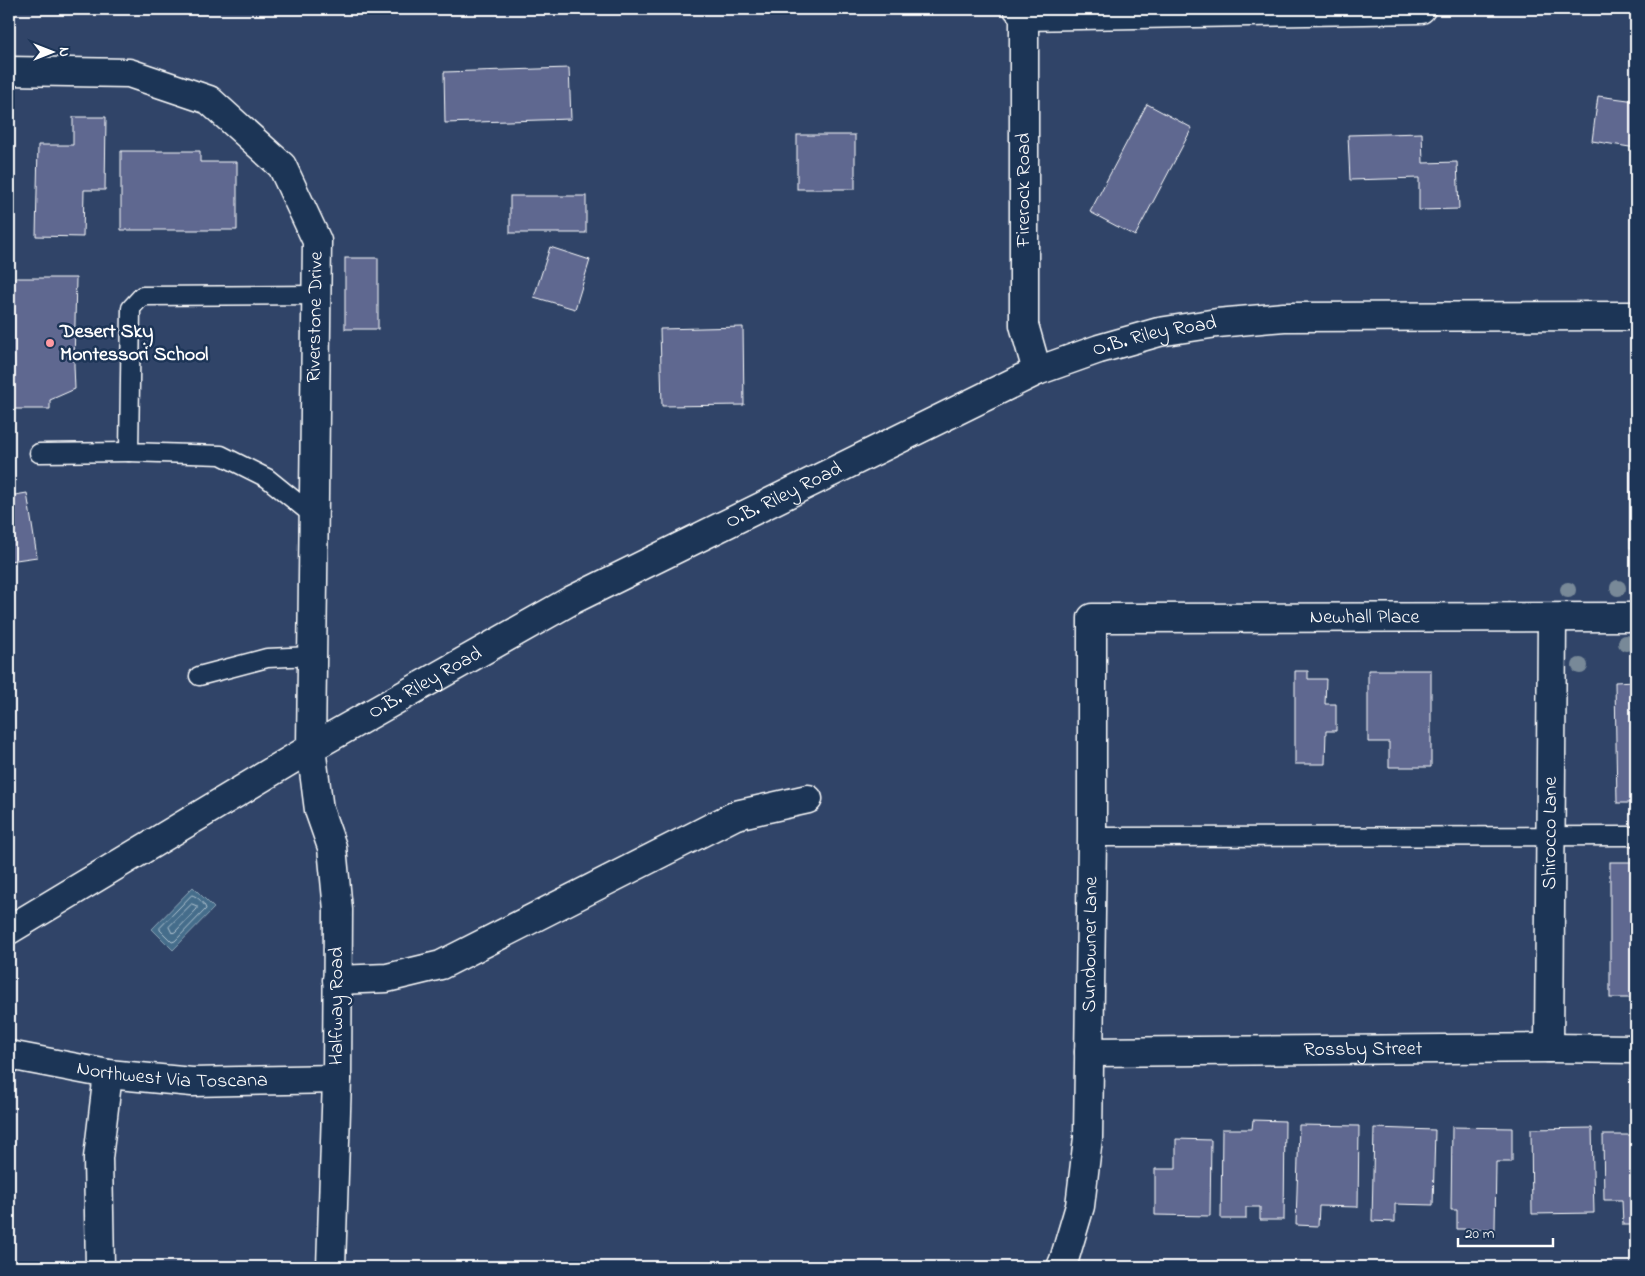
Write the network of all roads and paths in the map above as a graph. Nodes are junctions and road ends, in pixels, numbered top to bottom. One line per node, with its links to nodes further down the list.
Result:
1 (1421, 9): 2 (street)
2 (1021, 12): 6 (street, Firerock Road)
3 (9, 71): 4 (street, Riverstone Drive)
4 (316, 294): 7 (lane); 9 (street, Riverstone Drive)
5 (1636, 316): 6 (street, O.B. Riley Road)
6 (1037, 372): 15 (street, O.B. Riley Road)
7 (130, 452): 8 (lane); 9 (lane)
8 (39, 453)
9 (314, 516): 13 (street, Riverstone Drive)
10 (1636, 617): 12 (street, Newhall Place)
11 (1092, 618): 12 (street, Newhall Place); 19 (street, Sundowner Lane)
12 (1552, 618): 17 (street, Shirocco Lane)
13 (312, 656): 14 (lane); 15 (street, Riverstone Drive)
14 (200, 676)
15 (311, 748): 20 (street, O.B. Riley Road); 21 (street, Halfway Road)
16 (808, 799): 21 (street)
17 (1551, 836): 18 (lane); 19 (lane); 22 (street, Shirocco Lane)
18 (1636, 836)
19 (1092, 837): 24 (street, Sundowner Lane)
20 (9, 930)
21 (337, 980): 27 (street, Halfway Road)
22 (1548, 1048): 23 (street, Rossby Street); 24 (street, Rossby Street)
23 (1636, 1049)
24 (1089, 1052): 30 (street, Sundowner Lane)
25 (9, 1055): 26 (street, Northwest Via Toscana)
26 (108, 1074): 27 (street, Northwest Via Toscana); 28 (street)
27 (337, 1079): 29 (street, Halfway Road)
28 (100, 1267)
29 (331, 1267)
30 (1060, 1267)

